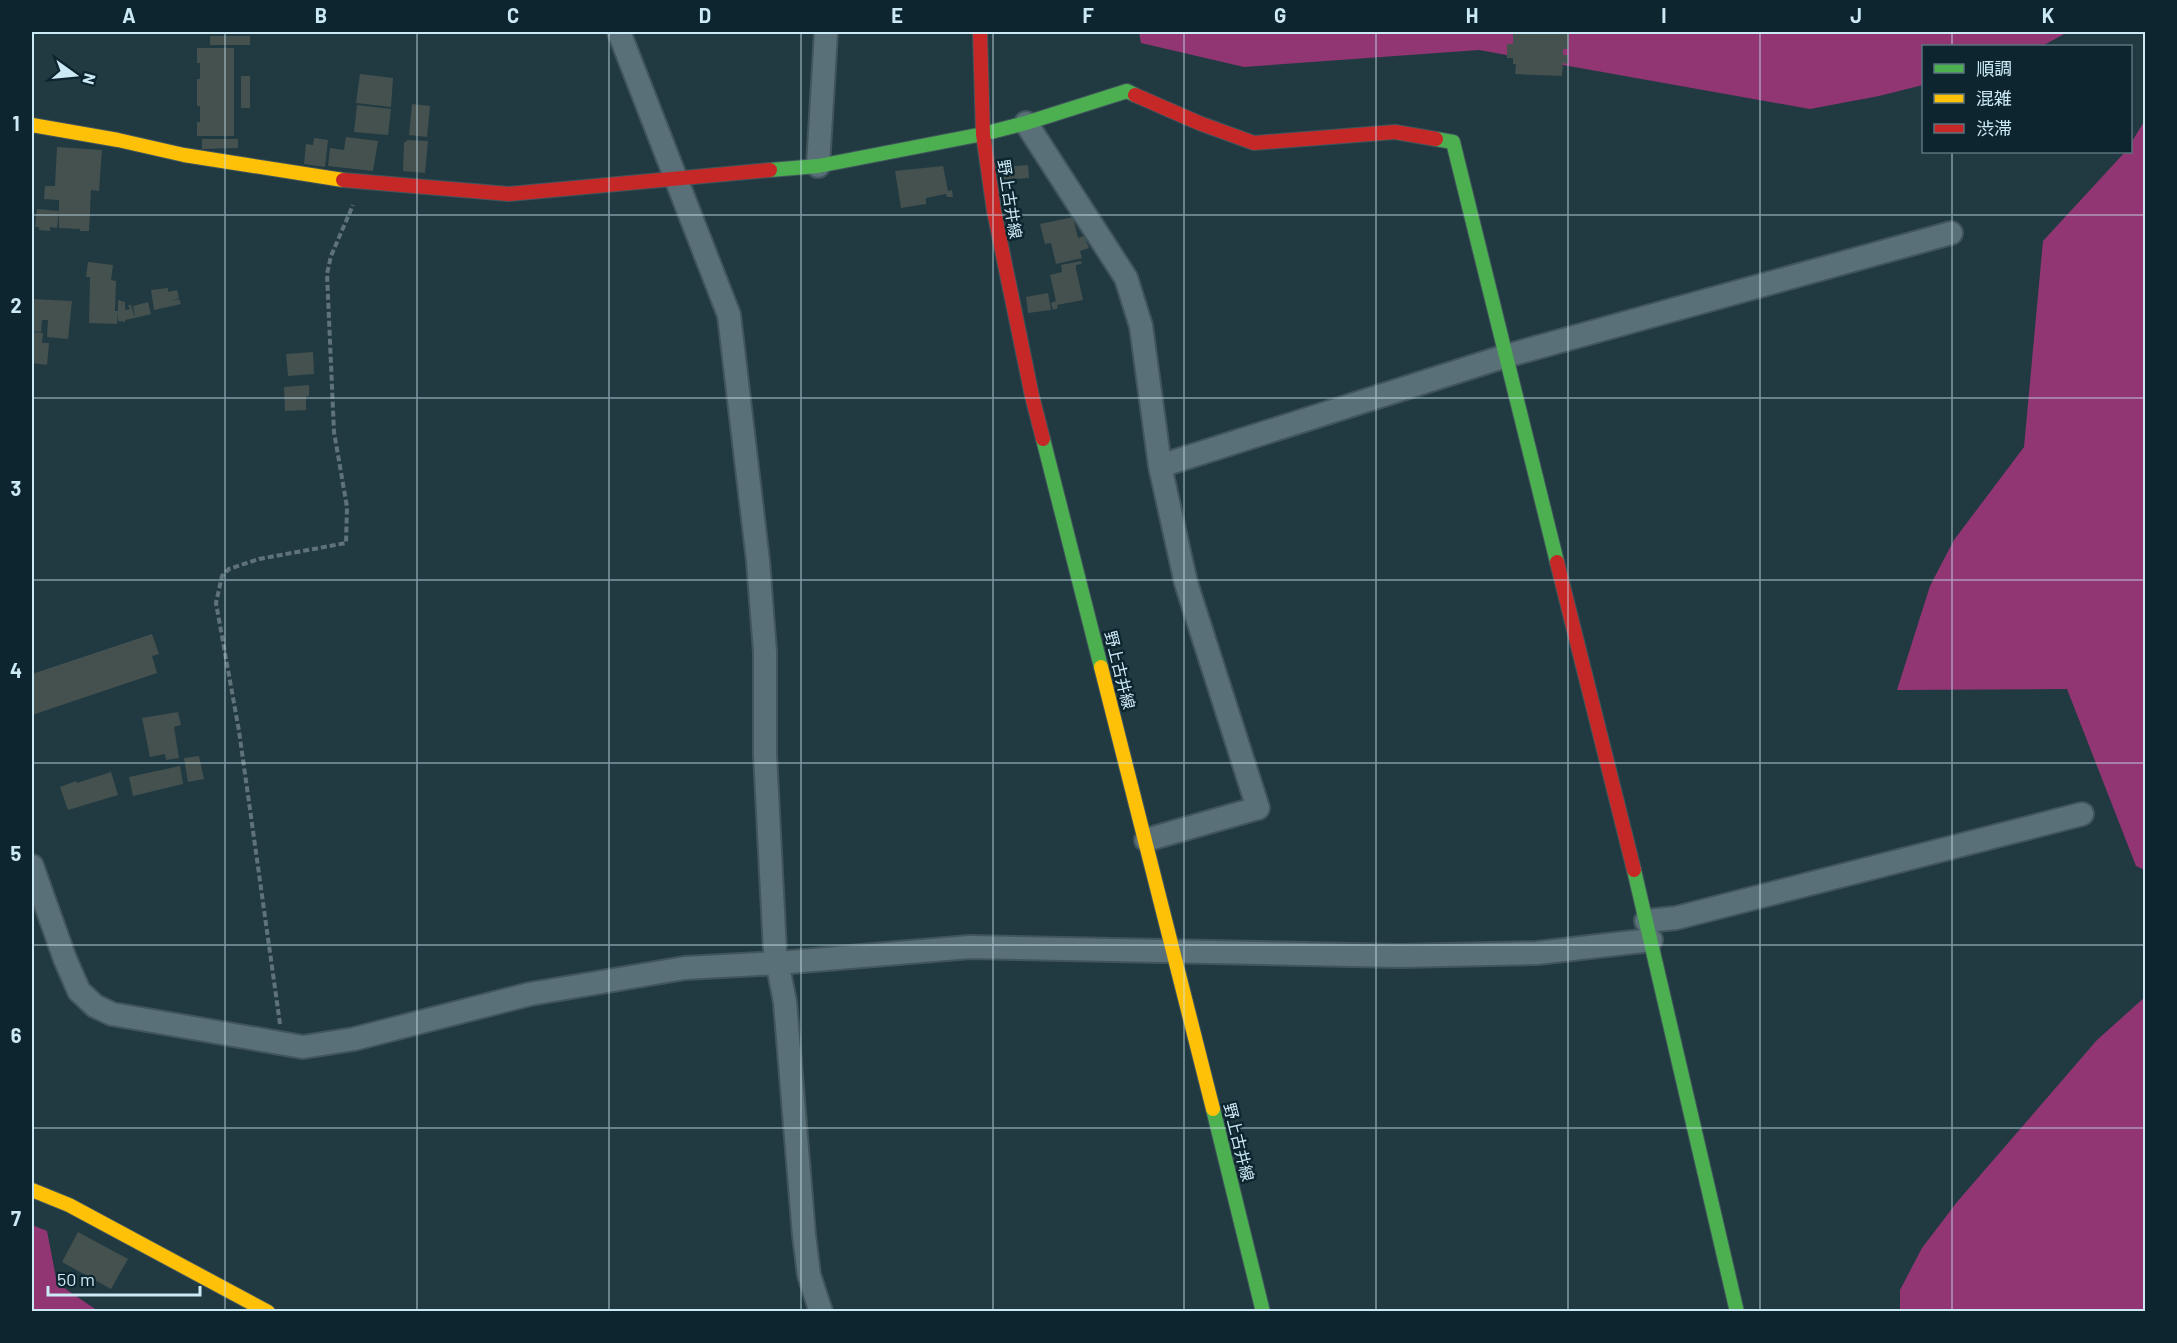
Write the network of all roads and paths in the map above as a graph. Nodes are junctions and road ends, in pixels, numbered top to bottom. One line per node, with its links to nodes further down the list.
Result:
1 (619, 32): 8 (street)
2 (826, 32): 7 (street)
3 (980, 32): 6 (street, 野上古井線)
4 (1026, 123): 6 (street); 11 (street); 12 (street)
5 (32, 125): 9 (street)
6 (983, 134): 7 (street); 14 (street, 野上古井線)
7 (818, 166): 8 (street)
8 (676, 178): 9 (street); 18 (street)
9 (359, 182): 19 (path)
10 (1951, 233): 11 (street)
11 (1506, 356): 12 (street); 16 (street)
12 (1160, 466): 14 (street)
13 (2082, 814): 16 (street)
14 (1146, 840): 17 (street, 野上古井線)
15 (32, 866): 19 (street)
16 (1648, 930): 17 (street); 24 (street)
17 (1174, 951): 18 (street); 23 (street, 野上古井線)
18 (778, 963): 19 (street); 22 (street)
19 (281, 1043)
20 (32, 1190): 21 (street)
21 (268, 1311)
22 (821, 1311)
23 (1263, 1311)
24 (1737, 1311)

